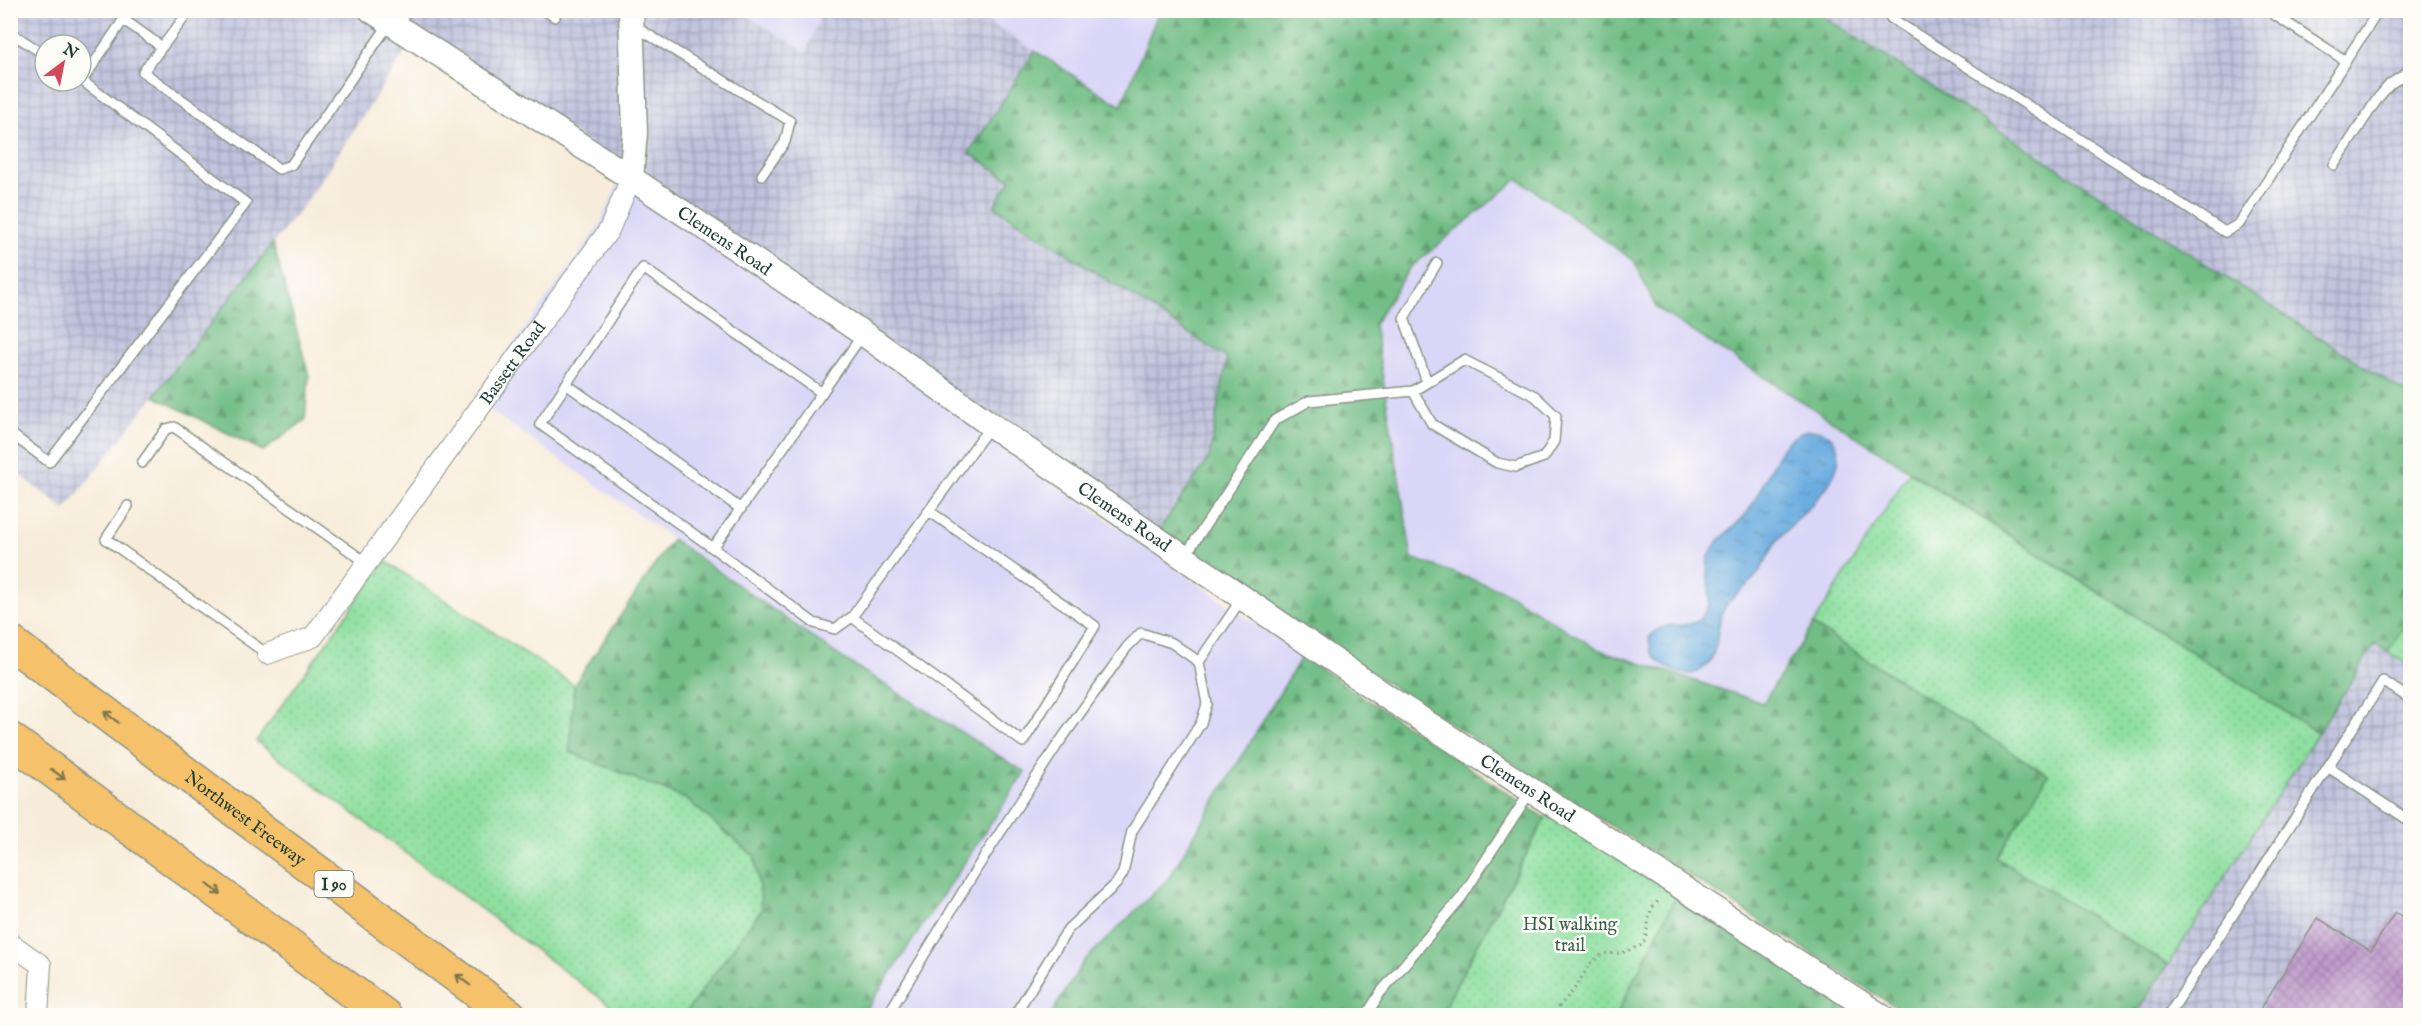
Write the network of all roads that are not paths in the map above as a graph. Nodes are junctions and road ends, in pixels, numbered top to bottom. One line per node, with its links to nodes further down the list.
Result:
1 (130, 10): 10 (lane)
2 (190, 10): 13 (lane)
3 (544, 10): 7 (lane)
4 (1888, 10): 14 (lane)
5 (2267, 10): 14 (lane)
6 (2379, 10): 14 (lane)
7 (555, 17)
8 (391, 18): 13 (lane); 21 (street, Clemens Road)
9 (631, 18): 20 (lane); 21 (street, Bassett Road)
10 (124, 20): 13 (lane); 15 (lane)
11 (10, 32): 12 (lane)
12 (33, 47)
13 (162, 47)
14 (2346, 61)
15 (93, 65)
16 (2407, 73): 18 (lane); 19 (lane)
17 (93, 88): 29 (lane)
18 (2410, 89)
19 (2334, 165)
20 (762, 175)
21 (630, 178): 23 (street, Clemens Road); 36 (street, Bassett Road)
22 (1437, 263): 24 (lane)
23 (864, 334): 27 (lane); 28 (street, Clemens Road)
24 (1427, 382): 26 (lane); 26 (lane)
25 (566, 384): 27 (lane); 32 (lane); 34 (lane)
26 (1413, 391): 35 (lane)
27 (822, 393): 32 (lane)
28 (991, 425): 33 (lane); 35 (street, Clemens Road)
29 (10, 434)
30 (142, 463): 36 (lane)
31 (128, 506): 40 (lane)
32 (741, 509): 34 (lane)
33 (929, 511): 38 (lane); 38 (lane)
34 (713, 548): 38 (lane)
35 (1184, 558): 37 (street, Clemens Road)
36 (367, 563): 40 (street, Bassett Road)
37 (1242, 598): 41 (lane); 45 (street, Clemens Road)
38 (852, 617)
39 (16, 645): 50 (highway, Northwest Freeway / I 90, one-way to 39)
40 (267, 654)
41 (1199, 663): 51 (lane); 52 (lane)
42 (2410, 699): 44 (lane)
43 (10, 739): 49 (highway, one-way to 49)
44 (2328, 767): 46 (lane); 55 (lane)
45 (1531, 790): 53 (lane); 54 (street, Clemens Road)
46 (2410, 821)
47 (10, 944): 48 (street)
48 (38, 1016)
49 (385, 1016)
50 (510, 1016)
51 (887, 1016)
52 (1014, 1016)
53 (1366, 1016)
54 (1881, 1016)
55 (2168, 1016)

